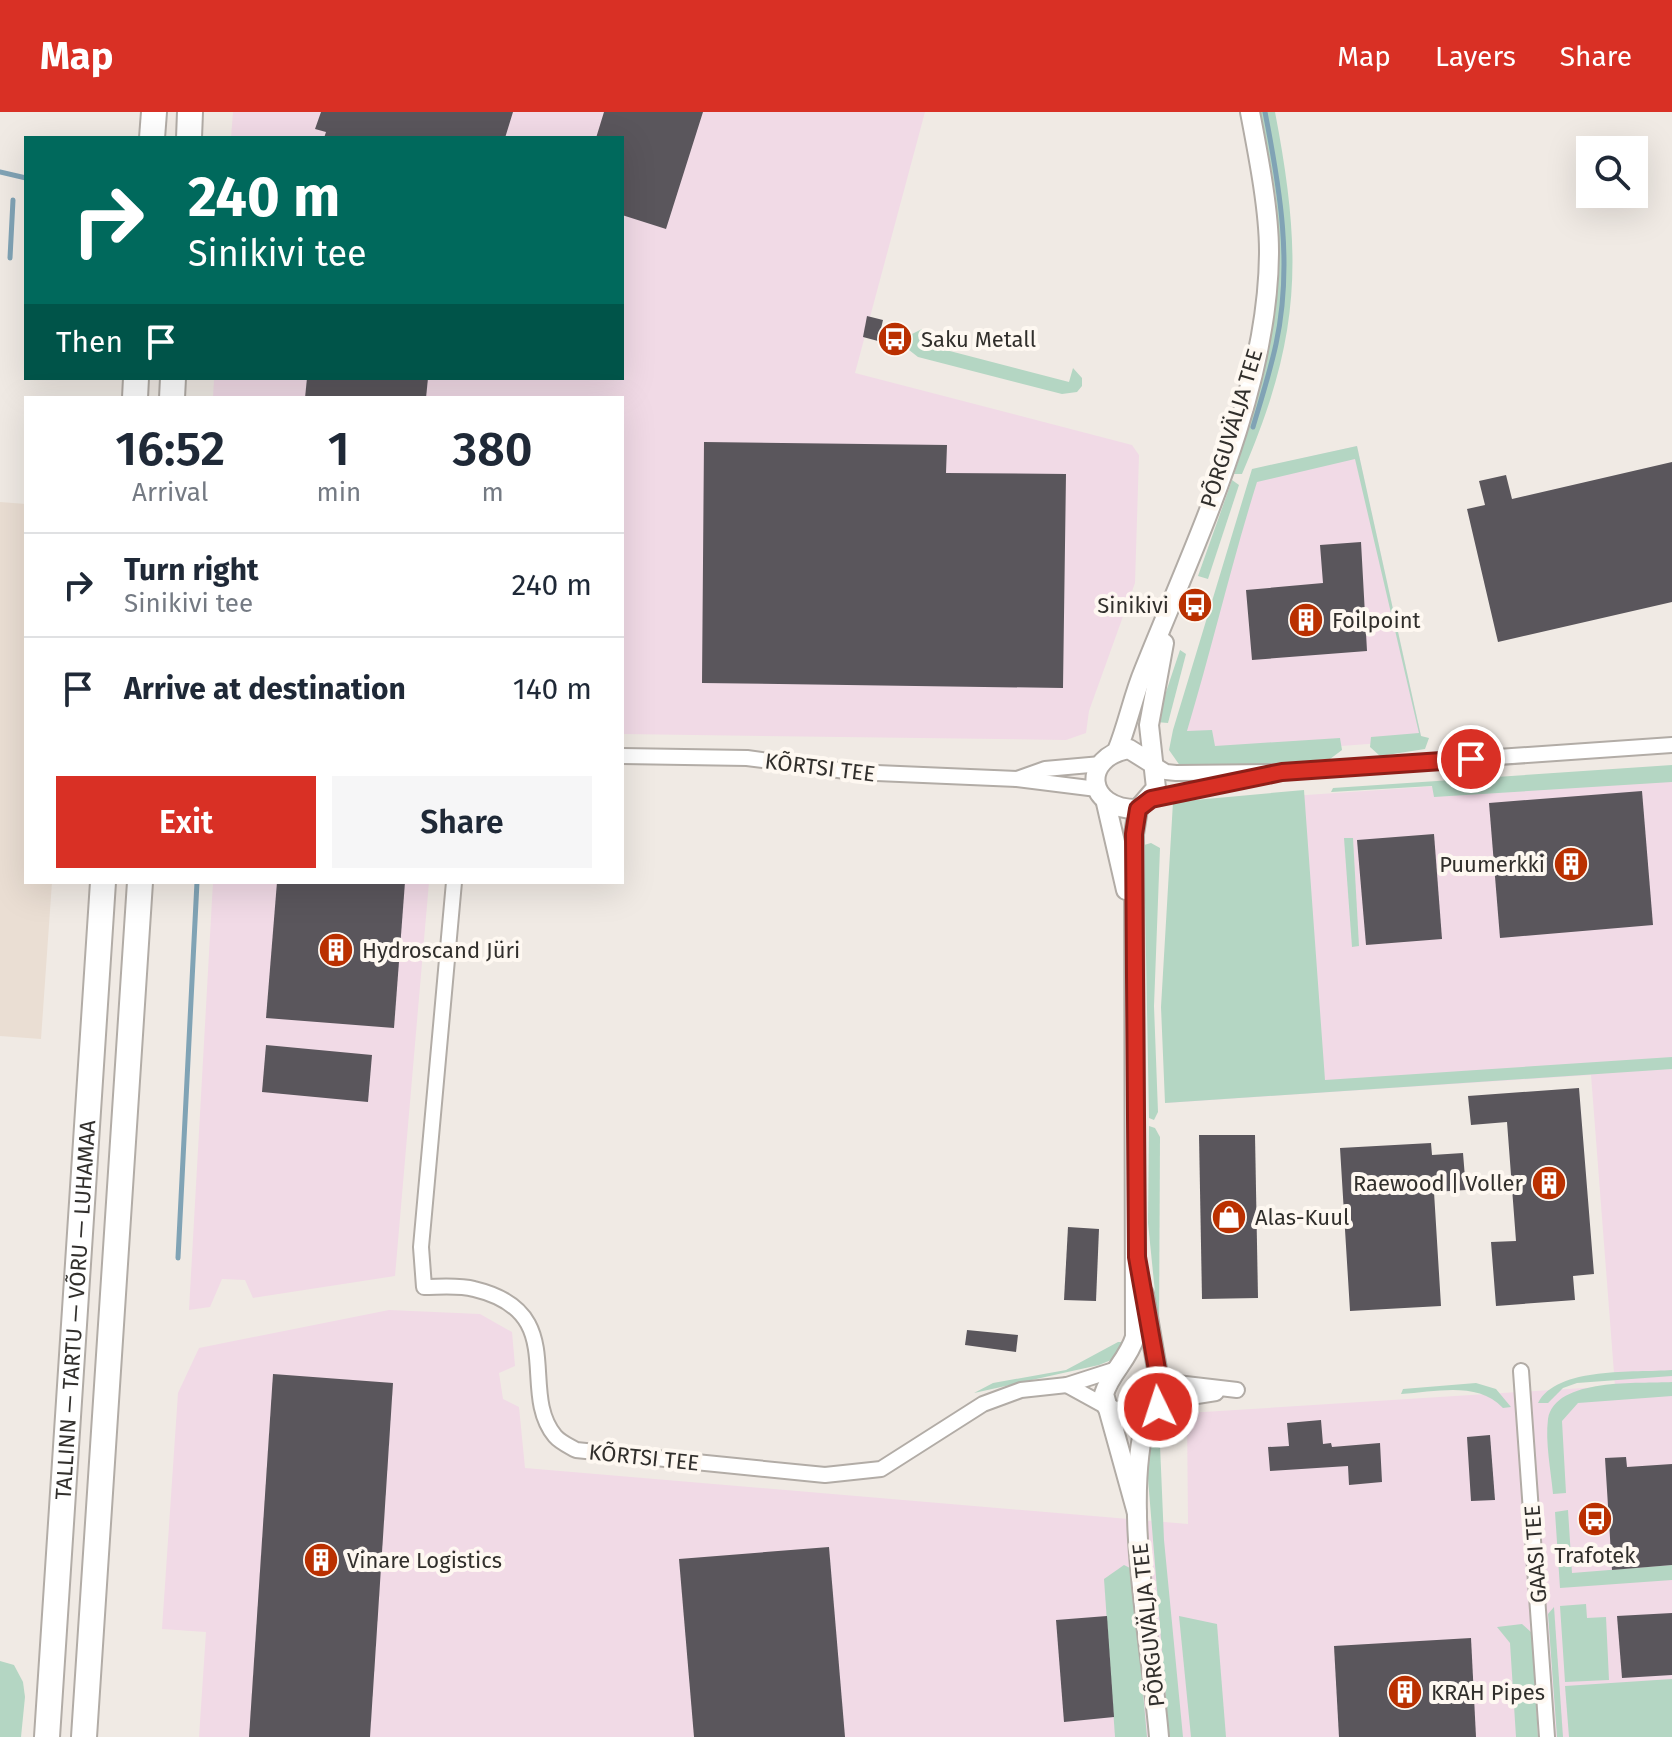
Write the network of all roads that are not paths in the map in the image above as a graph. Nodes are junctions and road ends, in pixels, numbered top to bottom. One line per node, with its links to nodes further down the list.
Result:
1 (154, 112): 4 (highway)
2 (190, 112): 5 (highway)
3 (1250, 112): 6 (street, PÕRGUVÄLJA TEE)
4 (152, 136)
5 (189, 136)
6 (1175, 598): 8 (street, PÕRGUVÄLJA TEE); 11 (street, PÕRGUVÄLJA TEE)
7 (1672, 745): 12 (street)
8 (1117, 751): 10 (street); 11 (street)
9 (624, 756): 13 (street, KÕRTSI TEE)
10 (1101, 764): 13 (street, KÕRTSI TEE); 14 (street)
11 (1153, 764): 12 (street); 15 (street)
12 (1282, 772): 15 (street)
13 (1017, 779): 14 (street, KÕRTSI TEE)
14 (1102, 796): 15 (street); 19 (street)
15 (1144, 804): 19 (street)
16 (103, 884): 28 (highway, TALLINN — TARTU — VÕRU — LUHAMAA)
17 (140, 884): 29 (highway, TALLINN — TARTU — VÕRU — LUHAMAA)
18 (454, 884): 24 (street, KÕRTSI TEE)
19 (1134, 928): 20 (street)
20 (1137, 1257): 21 (street); 23 (street)
21 (1121, 1368): 23 (street); 24 (street, KÕRTSI TEE); 25 (street)
22 (1521, 1371): 31 (street, GAASI TEE)
23 (1157, 1377): 26 (street); 26 (street)
24 (1067, 1385): 25 (street)
25 (1107, 1407): 26 (street); 27 (street, PÕRGUVÄLJA TEE)
26 (1153, 1412): 27 (street, PÕRGUVÄLJA TEE)
27 (1137, 1513): 30 (street, PÕRGUVÄLJA TEE)
28 (47, 1737)
29 (84, 1737)
30 (1159, 1737)
31 (1547, 1737)

